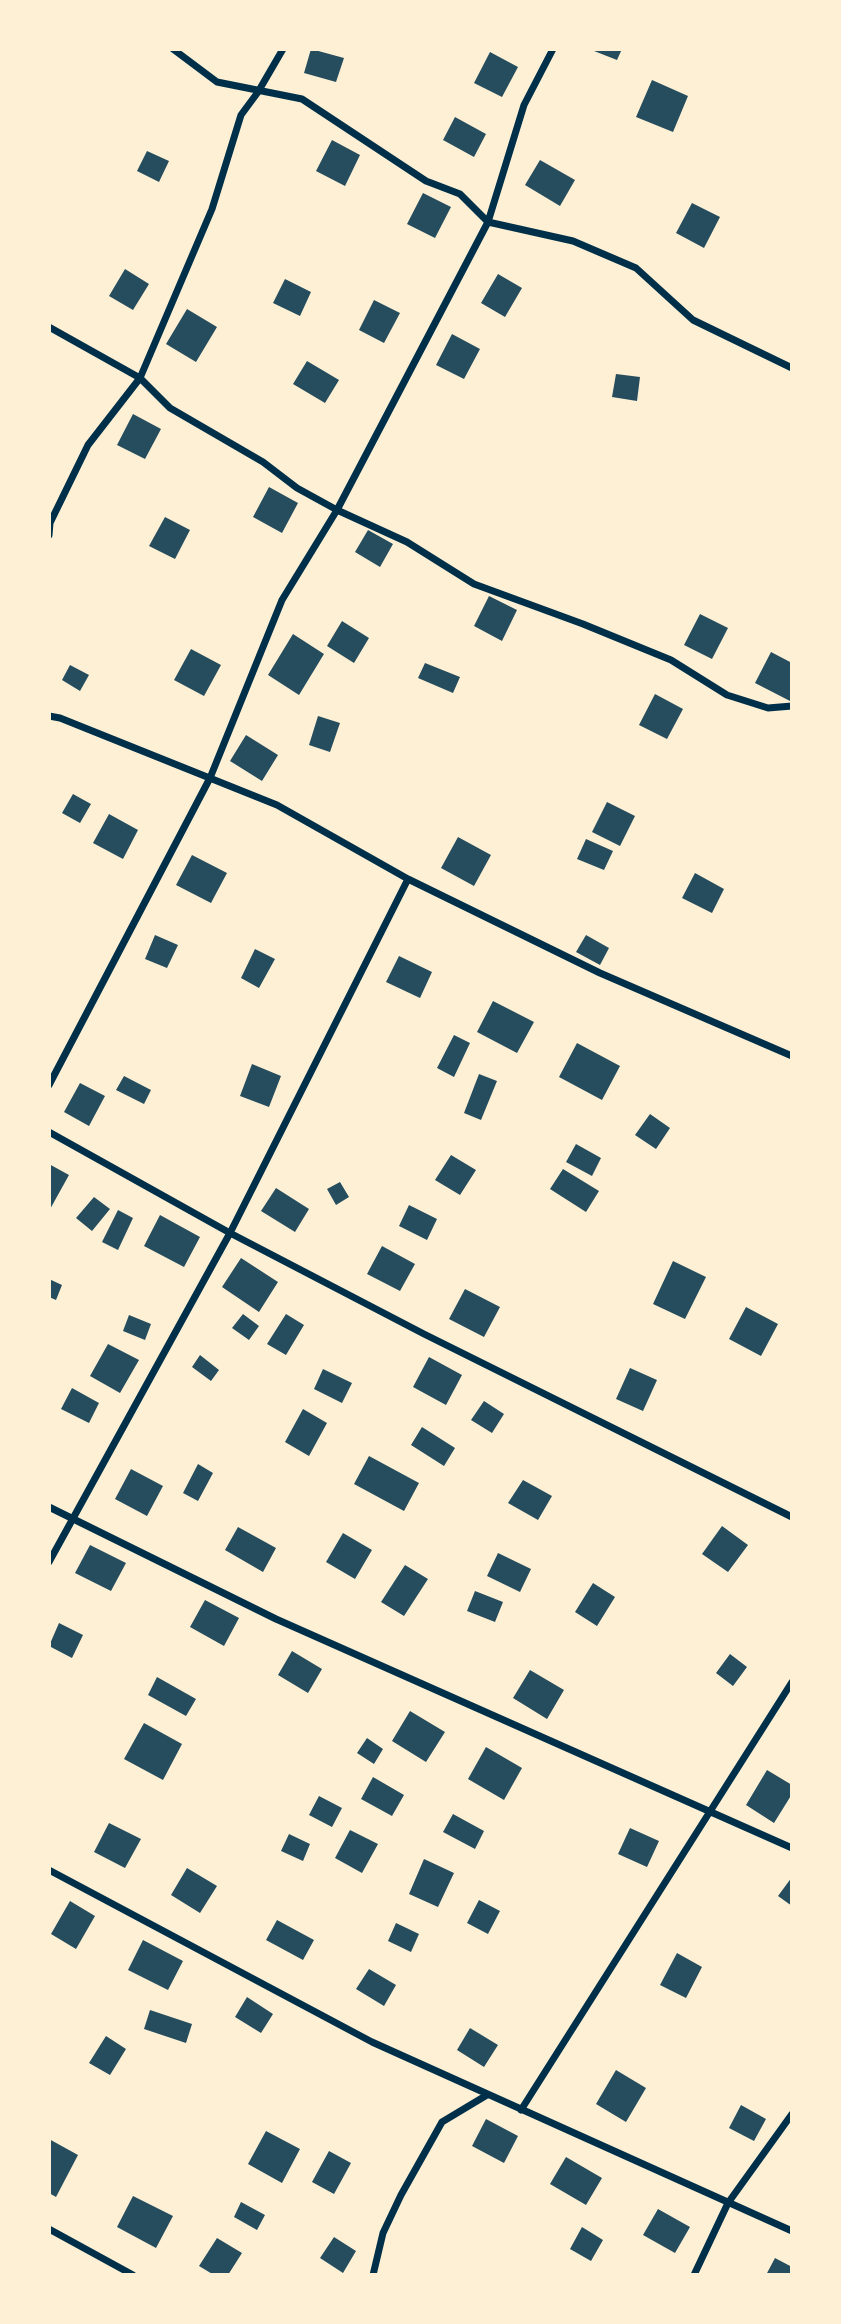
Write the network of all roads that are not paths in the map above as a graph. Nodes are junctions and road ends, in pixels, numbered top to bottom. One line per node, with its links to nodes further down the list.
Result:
1 (173, 49): 4 (street)
2 (283, 49): 4 (street)
3 (553, 49): 5 (street)
4 (258, 92): 5 (street); 8 (street)
5 (488, 222): 7 (street); 9 (street)
6 (49, 327): 8 (street)
7 (792, 368)
8 (140, 379): 9 (street); 10 (street)
9 (337, 510): 11 (street); 13 (street)
10 (49, 535)
11 (792, 706)
12 (49, 716): 13 (street)
13 (210, 778): 14 (street); 16 (street)
14 (408, 879): 15 (street); 18 (street)
15 (792, 1056)
16 (49, 1085)
17 (49, 1132): 18 (street)
18 (230, 1233): 20 (street); 21 (street)
19 (49, 1507): 21 (street)
20 (792, 1517)
21 (72, 1519): 22 (street); 24 (street)
22 (49, 1562)
23 (792, 1682): 24 (street)
24 (711, 1812): 25 (street); 28 (street)
25 (792, 1847)
26 (49, 1870): 27 (street)
27 (487, 2095): 28 (street); 34 (street)
28 (521, 2110): 30 (street)
29 (792, 2114): 30 (street)
30 (728, 2203): 32 (street); 35 (street)
31 (49, 2229): 33 (street)
32 (792, 2231)
33 (133, 2275)
34 (373, 2275)
35 (694, 2275)

